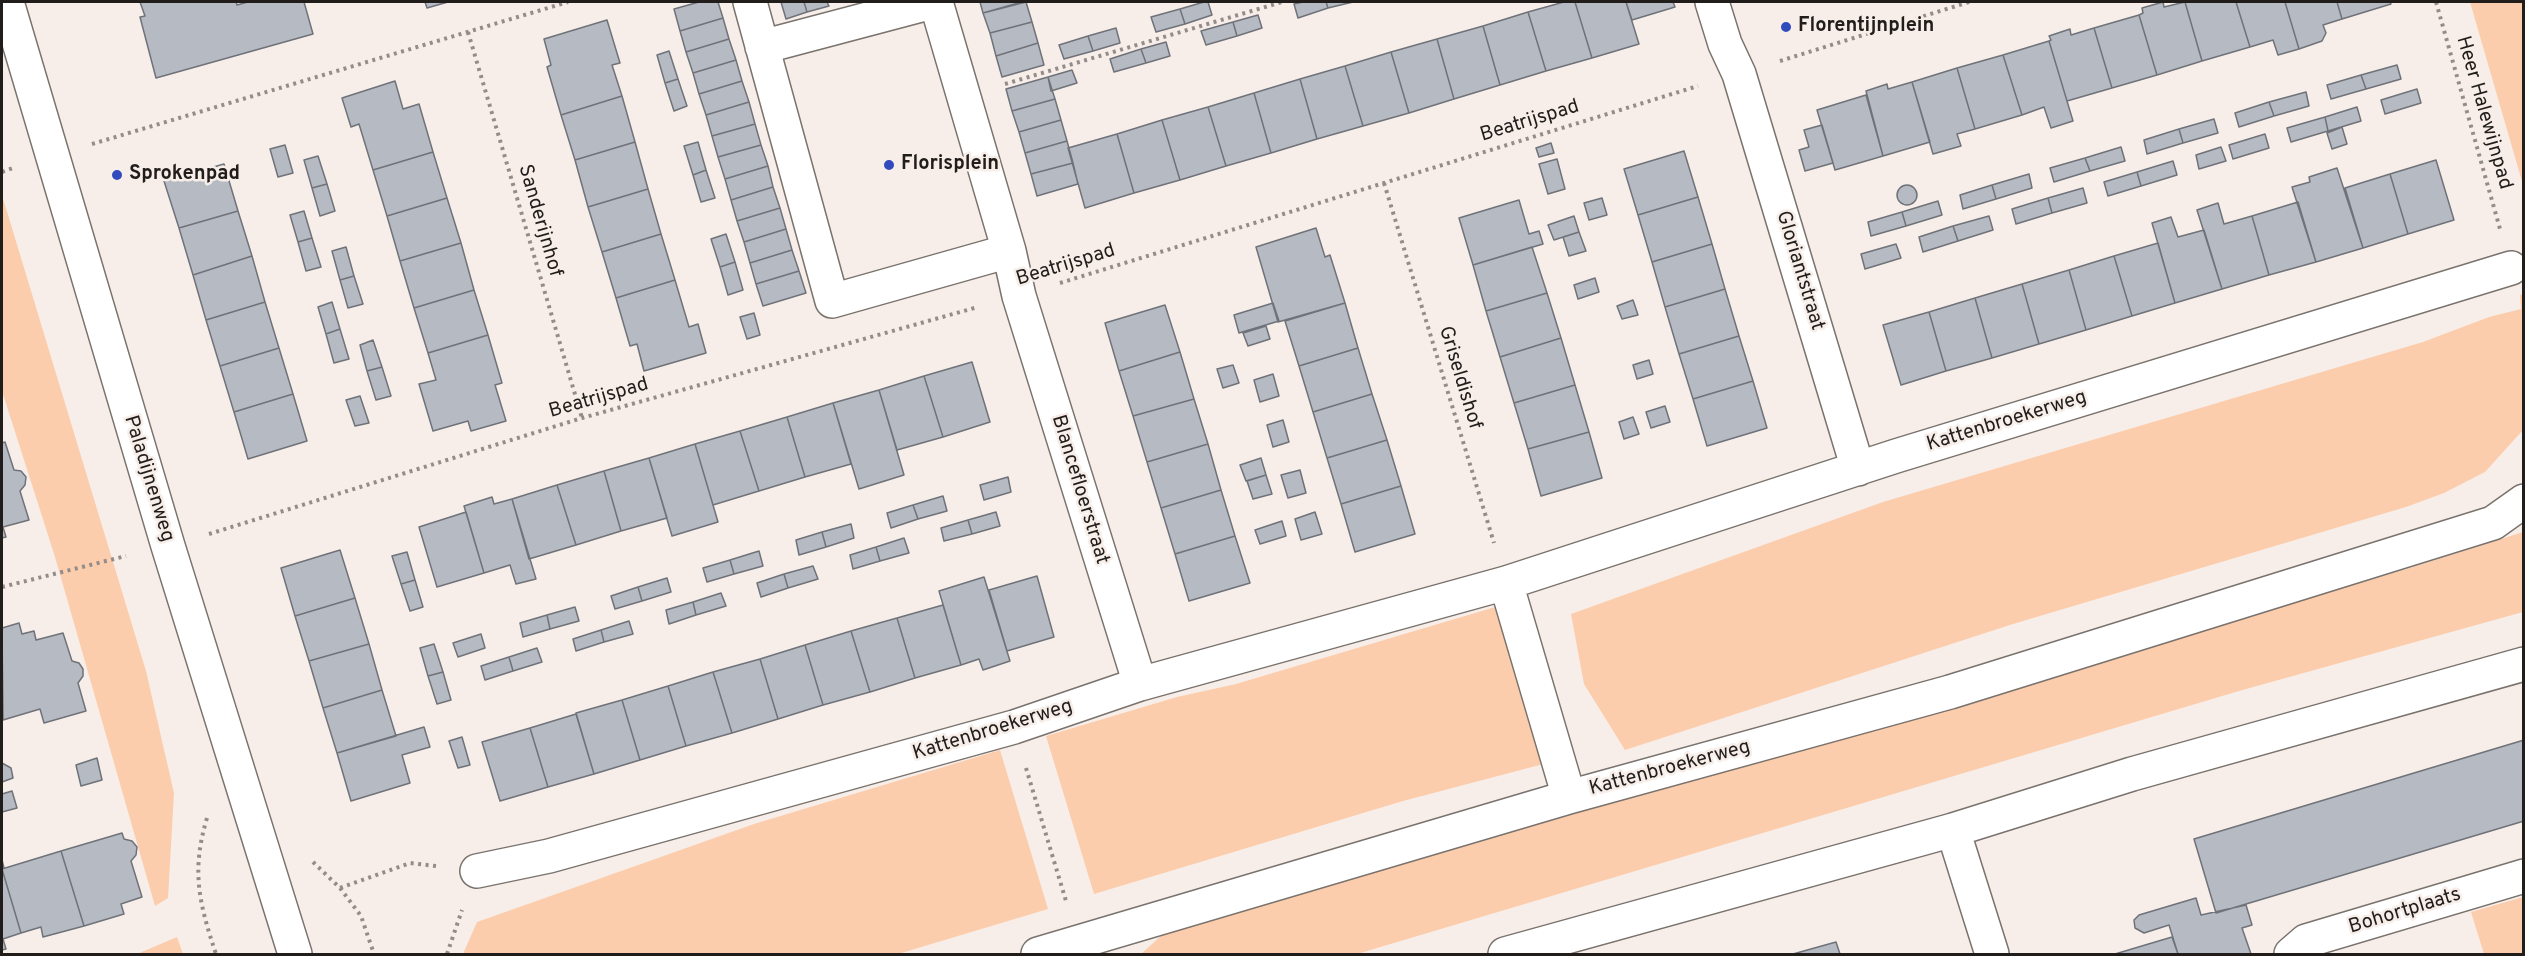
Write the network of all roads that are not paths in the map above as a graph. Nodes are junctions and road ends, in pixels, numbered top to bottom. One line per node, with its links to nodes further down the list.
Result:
1 (7, 2): 18 (street, Paladijnenweg)
2 (750, 2): 5 (street)
3 (934, 2): 5 (street); 6 (street)
4 (1712, 2): 8 (street, Gloriantstraat)
5 (762, 47): 6 (street)
6 (1009, 251): 12 (street, Blancefloerstraat)
7 (2511, 268): 8 (street, Kattenbroekerweg)
8 (1858, 469): 10 (street, Kattenbroekerweg)
9 (2523, 501): 13 (street, Kattenbroekerweg)
10 (1506, 583): 12 (street, Kattenbroekerweg); 13 (street, Kattenbroekerweg)
11 (2523, 664): 14 (street)
12 (1140, 684): 15 (street, Kattenbroekerweg)
13 (1569, 797): 17 (street, Kattenbroekerweg)
14 (1953, 830): 20 (street); 21 (street)
15 (477, 871)
16 (2523, 876): 22 (street, Bohortplaats)
17 (1081, 948): 19 (street, Kattenbroekerweg)
18 (295, 954)
19 (1038, 954)
20 (1505, 954)
21 (1992, 954)
22 (2291, 954)

